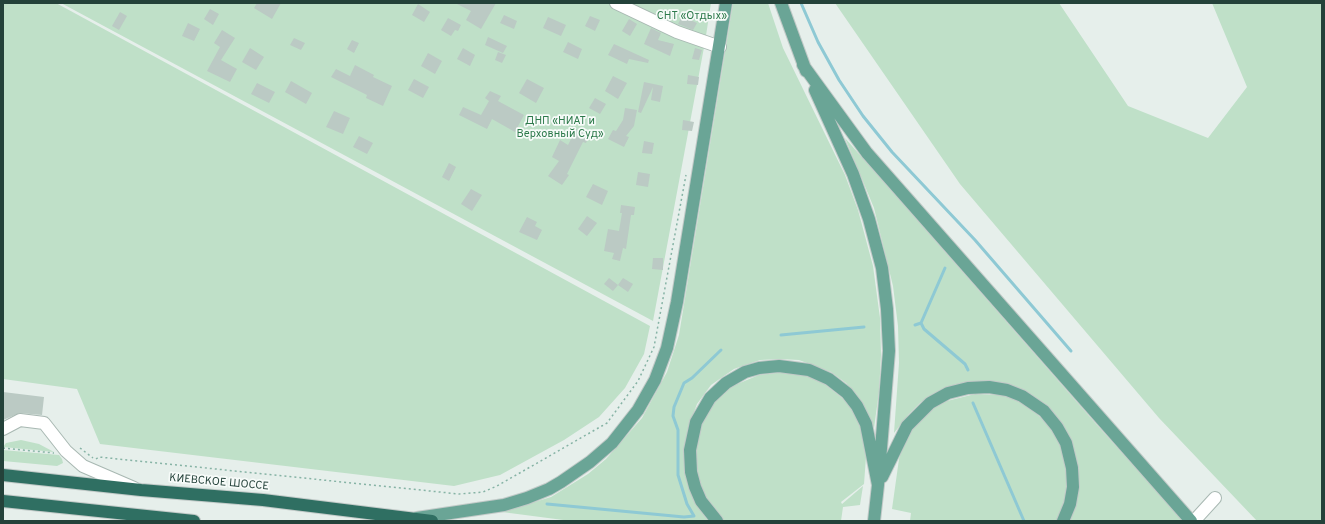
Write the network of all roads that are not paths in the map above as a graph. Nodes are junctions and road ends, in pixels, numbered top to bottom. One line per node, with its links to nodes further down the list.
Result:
1 (616, 3): 4 (street)
2 (726, 3): 4 (main road)
3 (781, 3): 5 (main road)
4 (720, 47): 12 (main road)
5 (803, 65): 8 (main road); 18 (main road)
6 (3, 429): 9 (street)
7 (3, 475): 9 (highway, КИЕВСКОЕ ШОССЕ)
8 (878, 485): 15 (main road); 16 (main road); 17 (main road)
9 (141, 490): 12 (highway, КИЕВСКОЕ ШОССЕ)
10 (1215, 498): 18 (street)
11 (3, 501): 13 (highway)
12 (410, 519): 14 (highway, КИЕВСКОЕ ШОССЕ)
13 (194, 521)
14 (432, 521)
15 (716, 521)
16 (874, 521)
17 (1063, 521)
18 (1192, 521)

